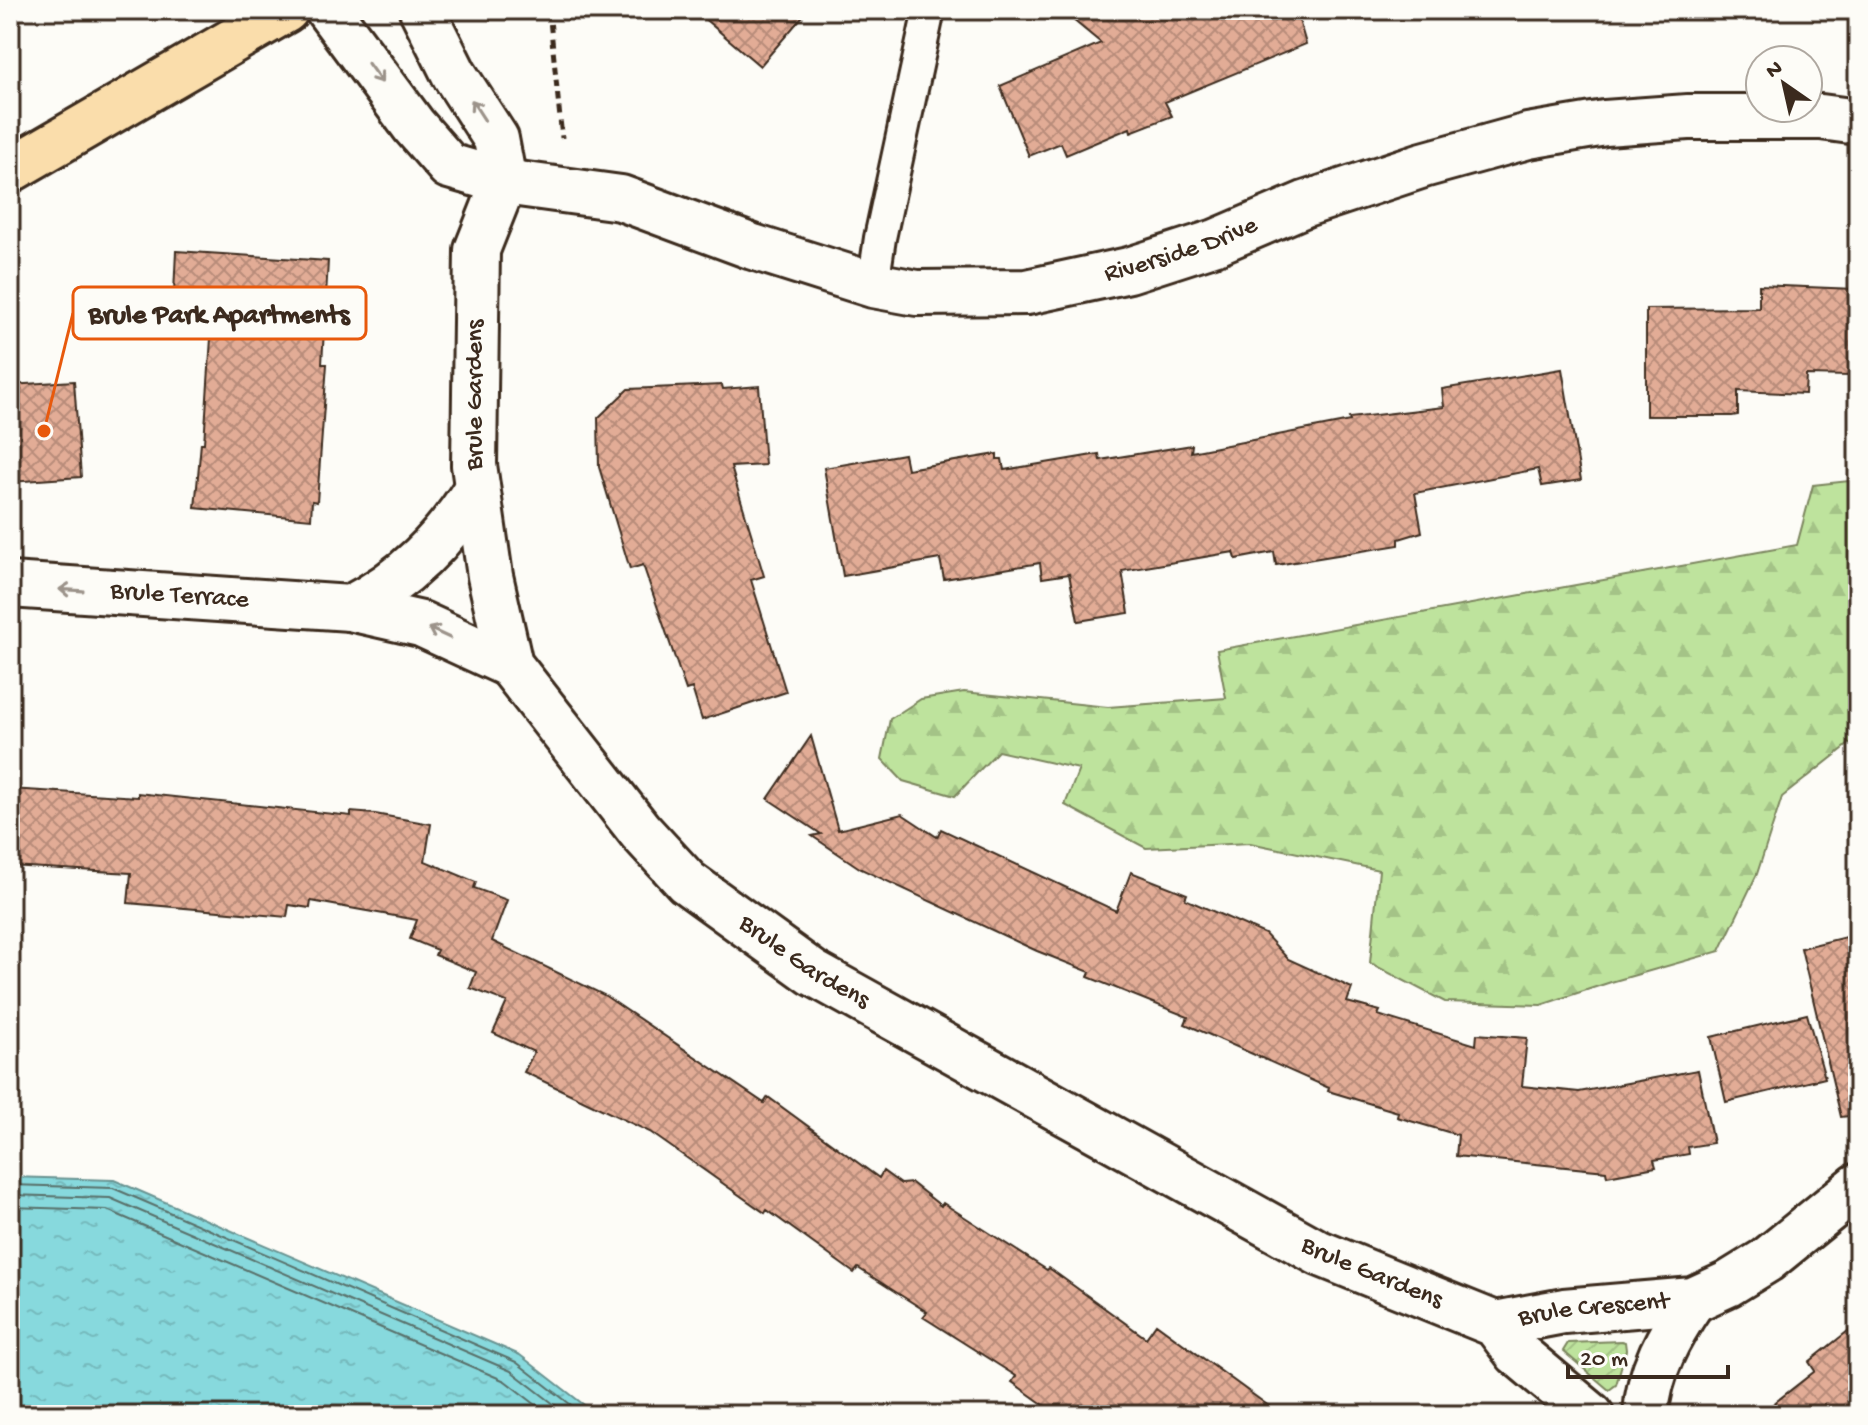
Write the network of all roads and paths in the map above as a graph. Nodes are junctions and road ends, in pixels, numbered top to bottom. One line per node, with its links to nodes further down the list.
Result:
1 (286, 10): 8 (main road)
2 (328, 10): 9 (street, Riverside Drive, one-way to 9)
3 (422, 10): 9 (street, one-way to 3)
4 (549, 10): 7 (path)
5 (929, 10): 10 (lane)
6 (1858, 122): 10 (street, Riverside Drive)
7 (562, 138)
8 (10, 170)
9 (504, 182): 10 (street, Riverside Drive); 11 (street, Brule Gardens)
10 (873, 285)
11 (477, 488): 13 (street); 14 (street, Brule Gardens)
12 (10, 585): 13 (street, Brule Terrace, one-way to 12)
13 (350, 608): 14 (street, Brule Terrace, one-way to 13)
14 (510, 665): 17 (street, Brule Gardens)
15 (1858, 1186): 16 (street, Brule Crescent)
16 (1693, 1300): 17 (street, Brule Crescent); 19 (street, Brule Crescent)
17 (1495, 1324): 18 (street, Brule Gardens)
18 (1591, 1415)
19 (1646, 1415)

